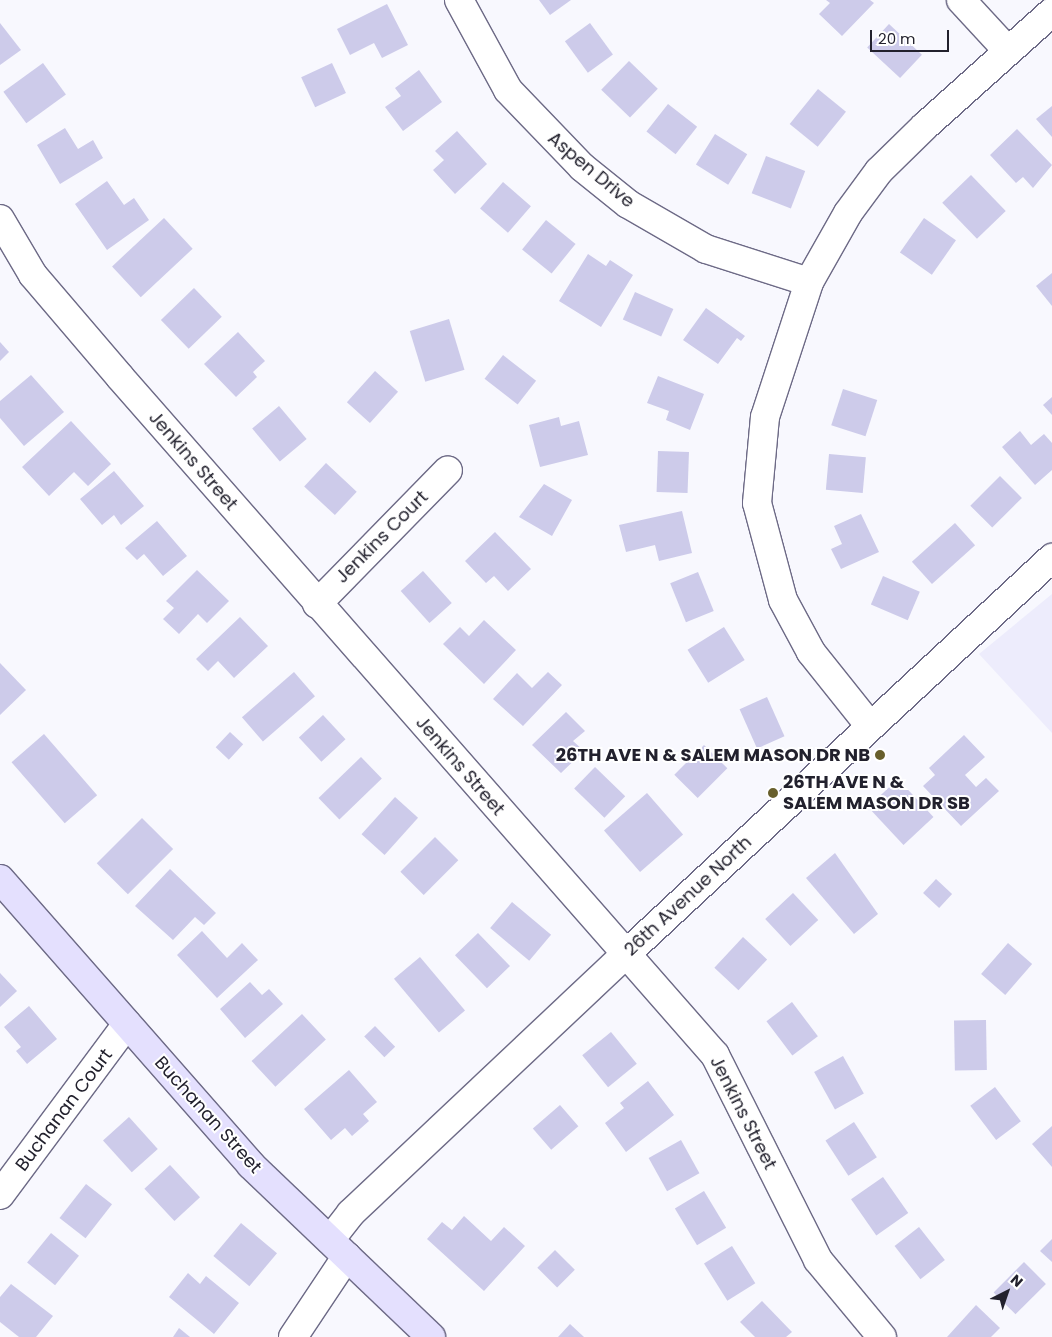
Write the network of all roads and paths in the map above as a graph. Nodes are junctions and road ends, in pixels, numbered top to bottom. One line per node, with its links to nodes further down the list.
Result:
1 (459, 0): 6 (street, Aspen Drive)
2 (961, 0): 4 (street)
3 (1052, 12): 4 (street)
4 (1008, 51): 6 (street)
5 (0, 219): 9 (street, Jenkins Street)
6 (809, 282): 10 (street)
7 (448, 470): 9 (street, Jenkins Court)
8 (1052, 558): 10 (street, 26th Avenue North)
9 (317, 604): 12 (street, Jenkins Street)
10 (870, 726): 12 (street, 26th Avenue North)
11 (0, 880): 13 (street, Buchanan Street)
12 (626, 954): 15 (street, 26th Avenue North); 18 (street, Jenkins Street)
13 (127, 1024): 14 (street, Buchanan Court); 15 (street, Buchanan Street)
14 (0, 1195)
15 (338, 1248): 16 (street, 26th Avenue North); 17 (street, Buchanan Street)
16 (293, 1337)
17 (431, 1337)
18 (882, 1337)

